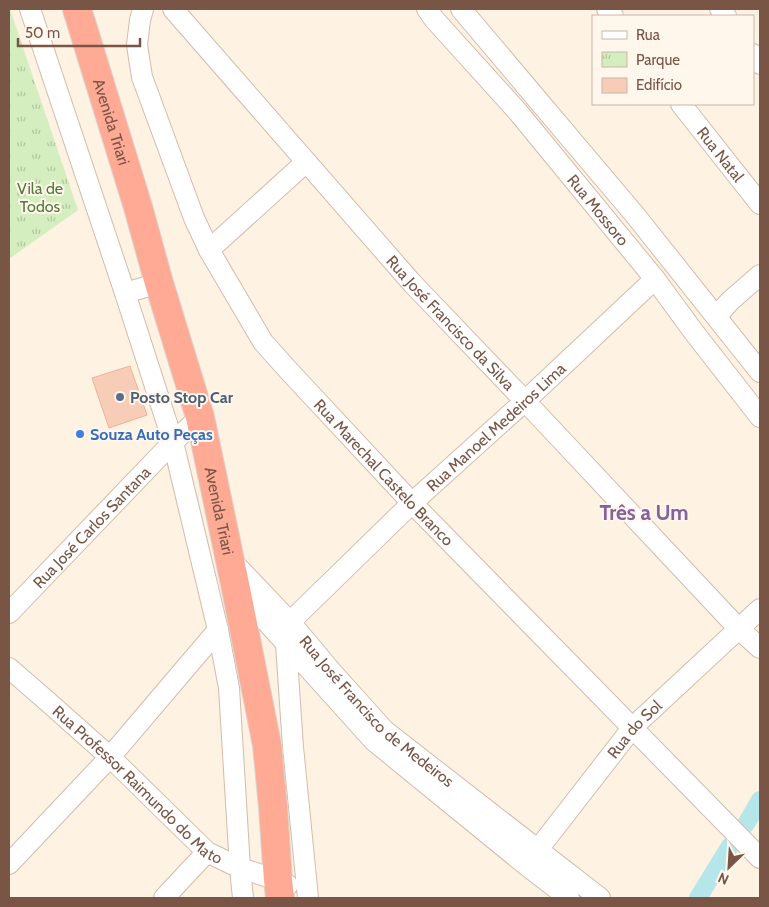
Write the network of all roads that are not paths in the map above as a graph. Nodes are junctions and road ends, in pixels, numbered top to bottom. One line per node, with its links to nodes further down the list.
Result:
1 (30, 9): 14 (street)
2 (78, 9): 13 (highway, Avenida Triari)
3 (143, 9): 10 (street, Rua Marechal Castelo Branco)
4 (173, 9): 8 (street, Rua José Francisco da Silva)
5 (427, 9): 12 (street, Rua Mossoro)
6 (461, 9): 15 (street, Rua Mossoro)
7 (682, 105): 9 (street, Rua Natal)
8 (306, 162): 10 (street); 17 (street, Rua José Francisco da Silva)
9 (760, 204)
10 (209, 250): 21 (street, Rua Marechal Castelo Branco)
11 (760, 275): 15 (street)
12 (655, 279): 17 (street, Rua Manoel Medeiros Lima); 18 (street, Rua Mossoro)
13 (159, 283): 14 (street); 19 (highway, Avenida Triari)
14 (125, 293): 20 (street)
15 (717, 316): 16 (street, Rua Mossoro)
16 (760, 372)
17 (525, 401): 21 (street, Rua Manoel Medeiros Lima); 27 (street, Rua José Francisco da Silva)
18 (760, 417)
19 (200, 418): 20 (street, Rua José Carlos Santana); 22 (highway, Avenida Triari)
20 (173, 442): 25 (street, Rua José Carlos Santana); 28 (street)
21 (412, 503): 26 (street, Rua Manoel Medeiros Lima); 32 (street, Rua Marechal Castelo Branco)
22 (230, 559): 23 (highway, Avenida Triari); 26 (street, Rua José Francisco de Medeiros)
23 (236, 589): 29 (street, Rua José Francisco de Medeiros); 39 (highway, Avenida Triari)
24 (760, 609): 27 (street, Rua do Sol)
25 (9, 613)
26 (290, 622): 29 (street); 35 (street, Rua José Francisco de Medeiros)
27 (738, 628): 30 (street, Rua José Francisco da Silva); 32 (street, Rua do Sol)
28 (218, 630): 33 (street); 38 (street)
29 (286, 644): 35 (street, Rua José Francisco de Medeiros); 42 (street)
30 (760, 648)
31 (9, 668): 33 (street, Rua Professor Raimundo do Mato)
32 (633, 727): 35 (street, Rua do Sol); 36 (street, Rua Marechal Castelo Branco)
33 (110, 757): 34 (street, Rua Professor Raimundo do Mato); 37 (street)
34 (207, 852): 38 (street, Rua Professor Raimundo do Mato); 40 (street)
35 (532, 858): 43 (street); 44 (street)
36 (760, 858)
37 (9, 864)
38 (240, 868): 39 (street, Rua Professor Raimundo do Mato); 41 (street)
39 (279, 889): 42 (street, Rua Professor Raimundo do Mato)
40 (164, 898)
41 (243, 898)
42 (309, 898)
43 (569, 898)
44 (600, 898)

